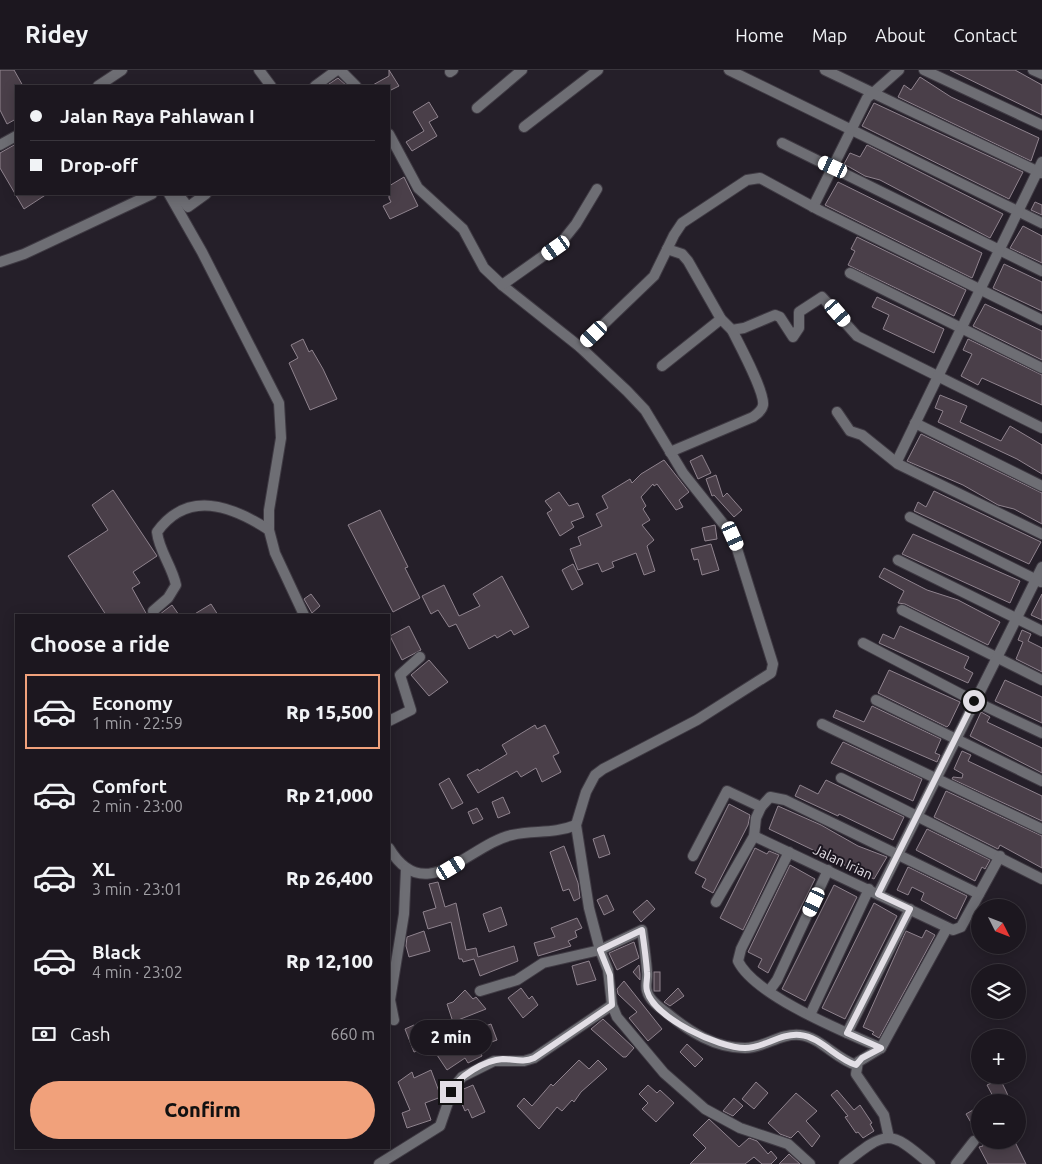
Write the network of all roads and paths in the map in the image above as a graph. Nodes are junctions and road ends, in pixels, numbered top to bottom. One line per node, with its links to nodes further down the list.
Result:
1 (122, 70): 12 (street)
2 (259, 70): 13 (street)
3 (339, 70): 14 (street); 15 (street)
4 (522, 70): 17 (street)
5 (598, 70): 19 (street)
6 (729, 70): 20 (street)
7 (825, 70): 16 (street)
8 (899, 70): 16 (street)
9 (924, 70): 18 (street)
10 (1033, 70): 11 (street)
11 (1042, 74)
12 (102, 85)
13 (270, 85)
14 (316, 85)
15 (355, 85)
16 (873, 93): 20 (street); 27 (street)
17 (477, 108)
18 (1042, 125)
19 (524, 127)
20 (851, 130): 26 (street); 34 (street)
21 (390, 136): 41 (street)
22 (15, 137): 24 (street)
23 (782, 143): 26 (street)
24 (0, 145)
25 (1042, 162): 27 (street)
26 (833, 167): 33 (street); 37 (street)
27 (1039, 172): 34 (street)
28 (597, 189): 41 (street)
29 (150, 195): 38 (street)
30 (171, 195): 58 (street)
31 (179, 195): 32 (street)
32 (205, 195)
33 (813, 207): 36 (street); 42 (street)
34 (1017, 211): 35 (street); 37 (street)
35 (1042, 223)
36 (667, 249): 43 (street); 47 (street)
37 (999, 250): 39 (street); 42 (street)
38 (0, 262)
39 (1042, 271)
40 (850, 274): 45 (street)
41 (502, 285): 47 (street)
42 (979, 289): 44 (street); 45 (street)
43 (720, 319): 46 (street); 48 (street)
44 (1042, 320)
45 (962, 328): 49 (street); 50 (street)
46 (732, 330): 50 (street); 54 (street)
47 (580, 347): 54 (street)
48 (662, 366)
49 (1042, 368)
50 (937, 376): 52 (street); 53 (street)
51 (837, 412): 55 (street)
52 (915, 423): 55 (street); 56 (street)
53 (1042, 428)
54 (670, 452): 83 (street)
55 (897, 461): 59 (street)
56 (1042, 486)
57 (910, 517): 62 (street)
58 (269, 530): 64 (street); 65 (street)
59 (1042, 534)
60 (898, 560): 66 (street)
61 (1042, 567): 62 (street)
62 (1039, 581): 66 (street)
63 (902, 610): 70 (street)
64 (153, 611)
65 (304, 614)
66 (1017, 618): 67 (street); 70 (street)
67 (1042, 631)
68 (863, 643): 73 (street)
69 (420, 657): 74 (street)
70 (998, 659): 71 (street); 73 (street)
71 (1042, 680)
72 (876, 700): 77 (street)
73 (974, 701): 76 (street); 77 (street)
74 (390, 720)
75 (822, 724): 78 (street)
76 (1042, 733)
77 (955, 739): 78 (street); 80 (street)
78 (936, 777): 82 (street); 84 (street)
79 (841, 778): 82 (street)
80 (1042, 781)
81 (761, 807): 85 (street); 88 (street); 89 (street)
82 (918, 814): 88 (street); 90 (street)
83 (576, 825): 91 (street); 100 (street)
84 (1042, 828)
85 (754, 836): 87 (street, Jalan Irian); 97 (street)
86 (390, 849): 91 (street)
87 (789, 852): 92 (street, Jalan Irian); 102 (street)
88 (899, 853): 95 (street); 96 (street)
89 (694, 856)
90 (1000, 856): 93 (street); 96 (street)
91 (406, 869): 105 (street)
92 (828, 870): 94 (street, Jalan Irian); 102 (street)
93 (1042, 878)
94 (869, 889): 95 (street, Jalan Irian); 104 (street)
95 (878, 894): 98 (street, Jalan Irian)
96 (979, 894): 99 (street)
97 (716, 902)
98 (910, 909): 99 (street, Jalan Irian); 106 (street)
99 (947, 928): 107 (street)
100 (600, 950): 101 (street); 103 (street); 108 (street)
101 (480, 991)
102 (769, 991): 104 (street)
103 (612, 1005): 111 (street); 112 (street)
104 (810, 1014): 106 (street)
105 (394, 1020)
106 (847, 1033): 107 (street)
107 (881, 1048): 108 (street)
108 (856, 1065): 109 (street)
109 (889, 1138): 113 (street); 114 (street)
110 (971, 1145): 115 (street)
111 (379, 1164)
112 (810, 1164)
113 (844, 1164)
114 (930, 1164)
115 (956, 1164)

